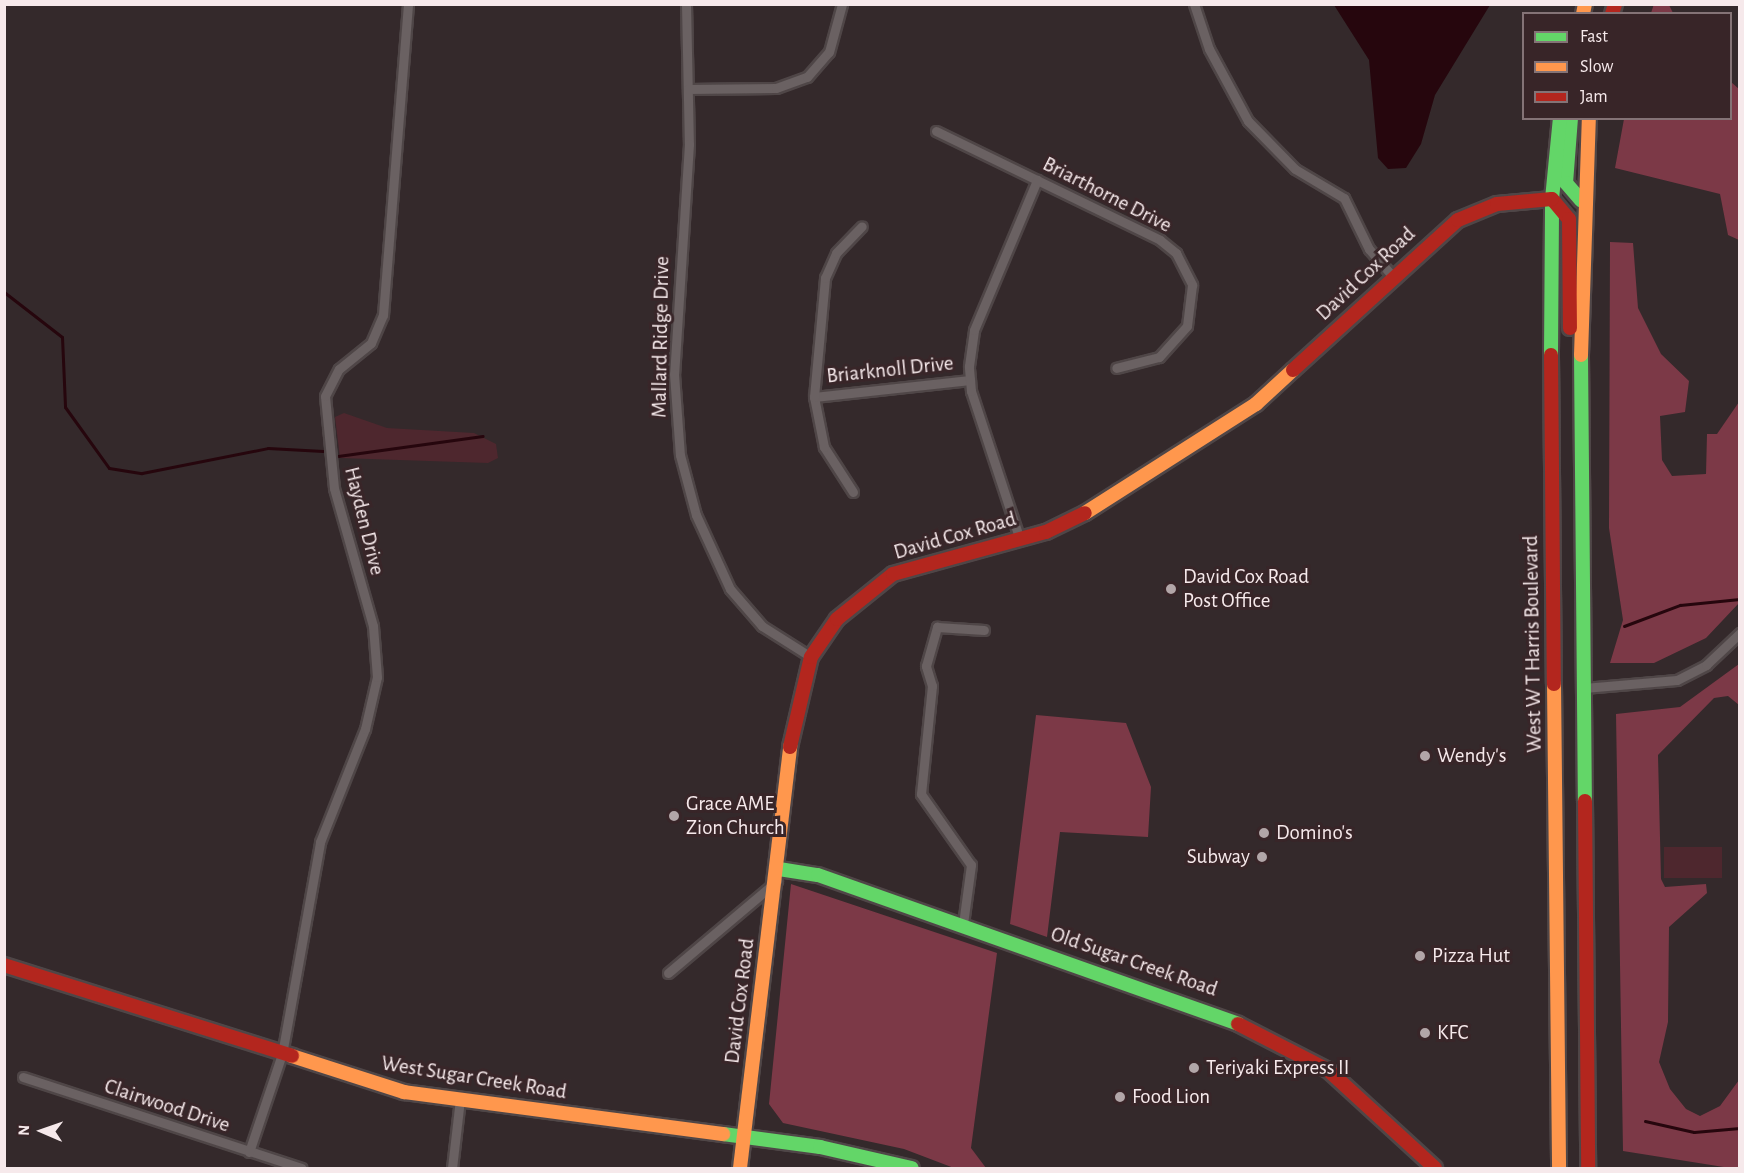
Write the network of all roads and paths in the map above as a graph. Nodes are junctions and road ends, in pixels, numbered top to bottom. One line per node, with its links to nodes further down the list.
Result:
1 (408, 4): 29 (street, Hayden Drive)
2 (686, 4): 5 (street, Mallard Ridge Drive)
3 (842, 4): 5 (street)
4 (1194, 4): 14 (street)
5 (688, 89): 23 (street, Mallard Ridge Drive)
6 (1560, 120): 11 (main road, West W T Harris Boulevard)
7 (1572, 120): 12 (main road)
8 (1589, 120): 12 (main road)
9 (936, 131): 10 (street, Briarthorne Drive)
10 (1036, 180): 15 (street, Briarthorne Drive); 16 (street)
11 (1552, 199): 14 (main road, David Cox Road); 18 (main road); 40 (main road, West W T Harris Boulevard)
12 (1581, 200): 18 (main road)
13 (862, 226): 17 (street)
14 (1393, 278): 20 (main road, David Cox Road)
15 (1116, 368)
16 (970, 380): 17 (street, Briarknoll Drive); 20 (street)
17 (814, 397): 19 (street)
18 (1581, 442): 24 (main road)
19 (853, 492)
20 (1020, 540): 23 (main road, David Cox Road)
21 (984, 630): 26 (street)
22 (1740, 633): 24 (street)
23 (811, 657): 25 (main road, David Cox Road)
24 (1584, 688): 41 (main road)
25 (778, 875): 26 (main road, Old Sugar Creek Road); 28 (street); 32 (main road, David Cox Road)
26 (963, 924): 39 (main road, Old Sugar Creek Road)
27 (4, 965): 29 (main road, West Sugar Creek Road)
28 (668, 973)
29 (282, 1054): 31 (main road, West Sugar Creek Road); 33 (street, Hayden Drive)
30 (23, 1077): 33 (street, Clairwood Drive)
31 (460, 1099): 32 (main road, West Sugar Creek Road); 36 (street)
32 (744, 1139): 34 (main road, West Sugar Creek Road); 37 (main road, David Cox Road)
33 (249, 1152): 35 (street, Clairwood Drive)
34 (883, 1166): 38 (main road, West Sugar Creek Road)
35 (301, 1168)
36 (452, 1168)
37 (740, 1168)
38 (912, 1168)
39 (1435, 1168)
40 (1559, 1168)
41 (1588, 1168)

